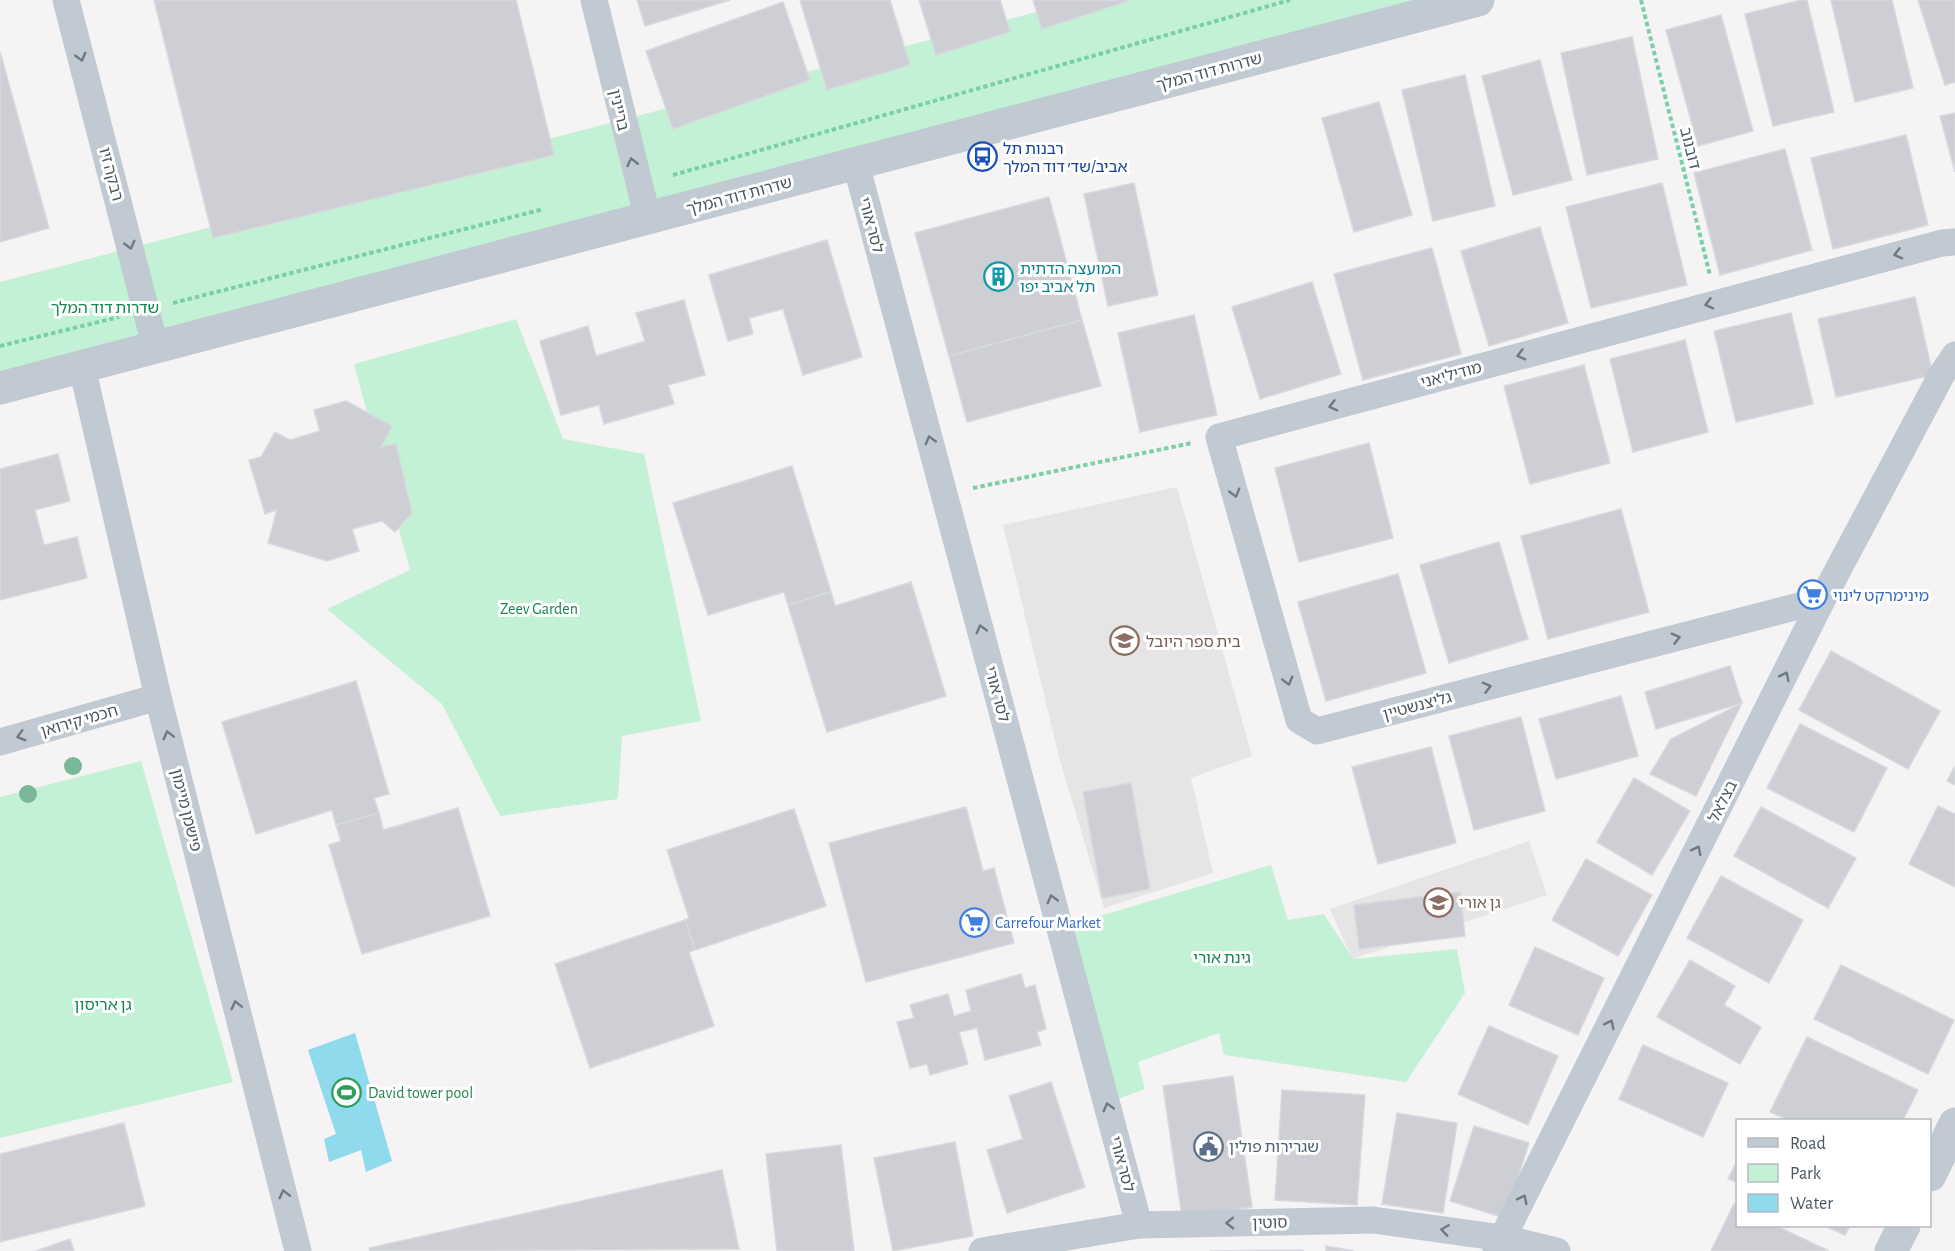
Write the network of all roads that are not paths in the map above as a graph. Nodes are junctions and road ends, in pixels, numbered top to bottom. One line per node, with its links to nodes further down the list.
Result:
1 (66, 0): 7 (street, רבקה זיו, one-way to 7)
2 (594, 0): 5 (street, בריינין, one-way to 2)
3 (1478, 0): 4 (street, שדרות דוד המלך)
4 (856, 164): 5 (street, שדרות דוד המלך); 17 (street, לסר אורי, one-way to 4)
5 (648, 219): 7 (street, שדרות דוד המלך)
6 (1955, 242): 11 (street, מודיליאני, one-way to 11)
7 (156, 349): 9 (street, שדרות דוד המלך)
8 (1955, 355): 12 (street, בצלאל)
9 (82, 367): 10 (street, שדרות דוד המלך); 13 (street, פישמן מיימון)
10 (0, 388)
11 (1219, 437): 12 (street, גליצנשטיין, one-way to 12)
12 (1822, 600): 19 (street, בצלאל, one-way to 12)
13 (158, 697): 14 (street, חכמי קירואן, one-way to 14); 20 (street, פישמן מיימון, one-way to 13)
14 (0, 742)
15 (1955, 1124): 16 (street)
16 (1931, 1171)
17 (1139, 1225): 19 (street, סוטין, one-way to 17); 21 (street, סוטין)
18 (1904, 1227): 23 (street)
19 (1500, 1245): 22 (street, סוטין)
20 (298, 1251)
21 (982, 1251)
22 (1557, 1251)
23 (1892, 1251)

